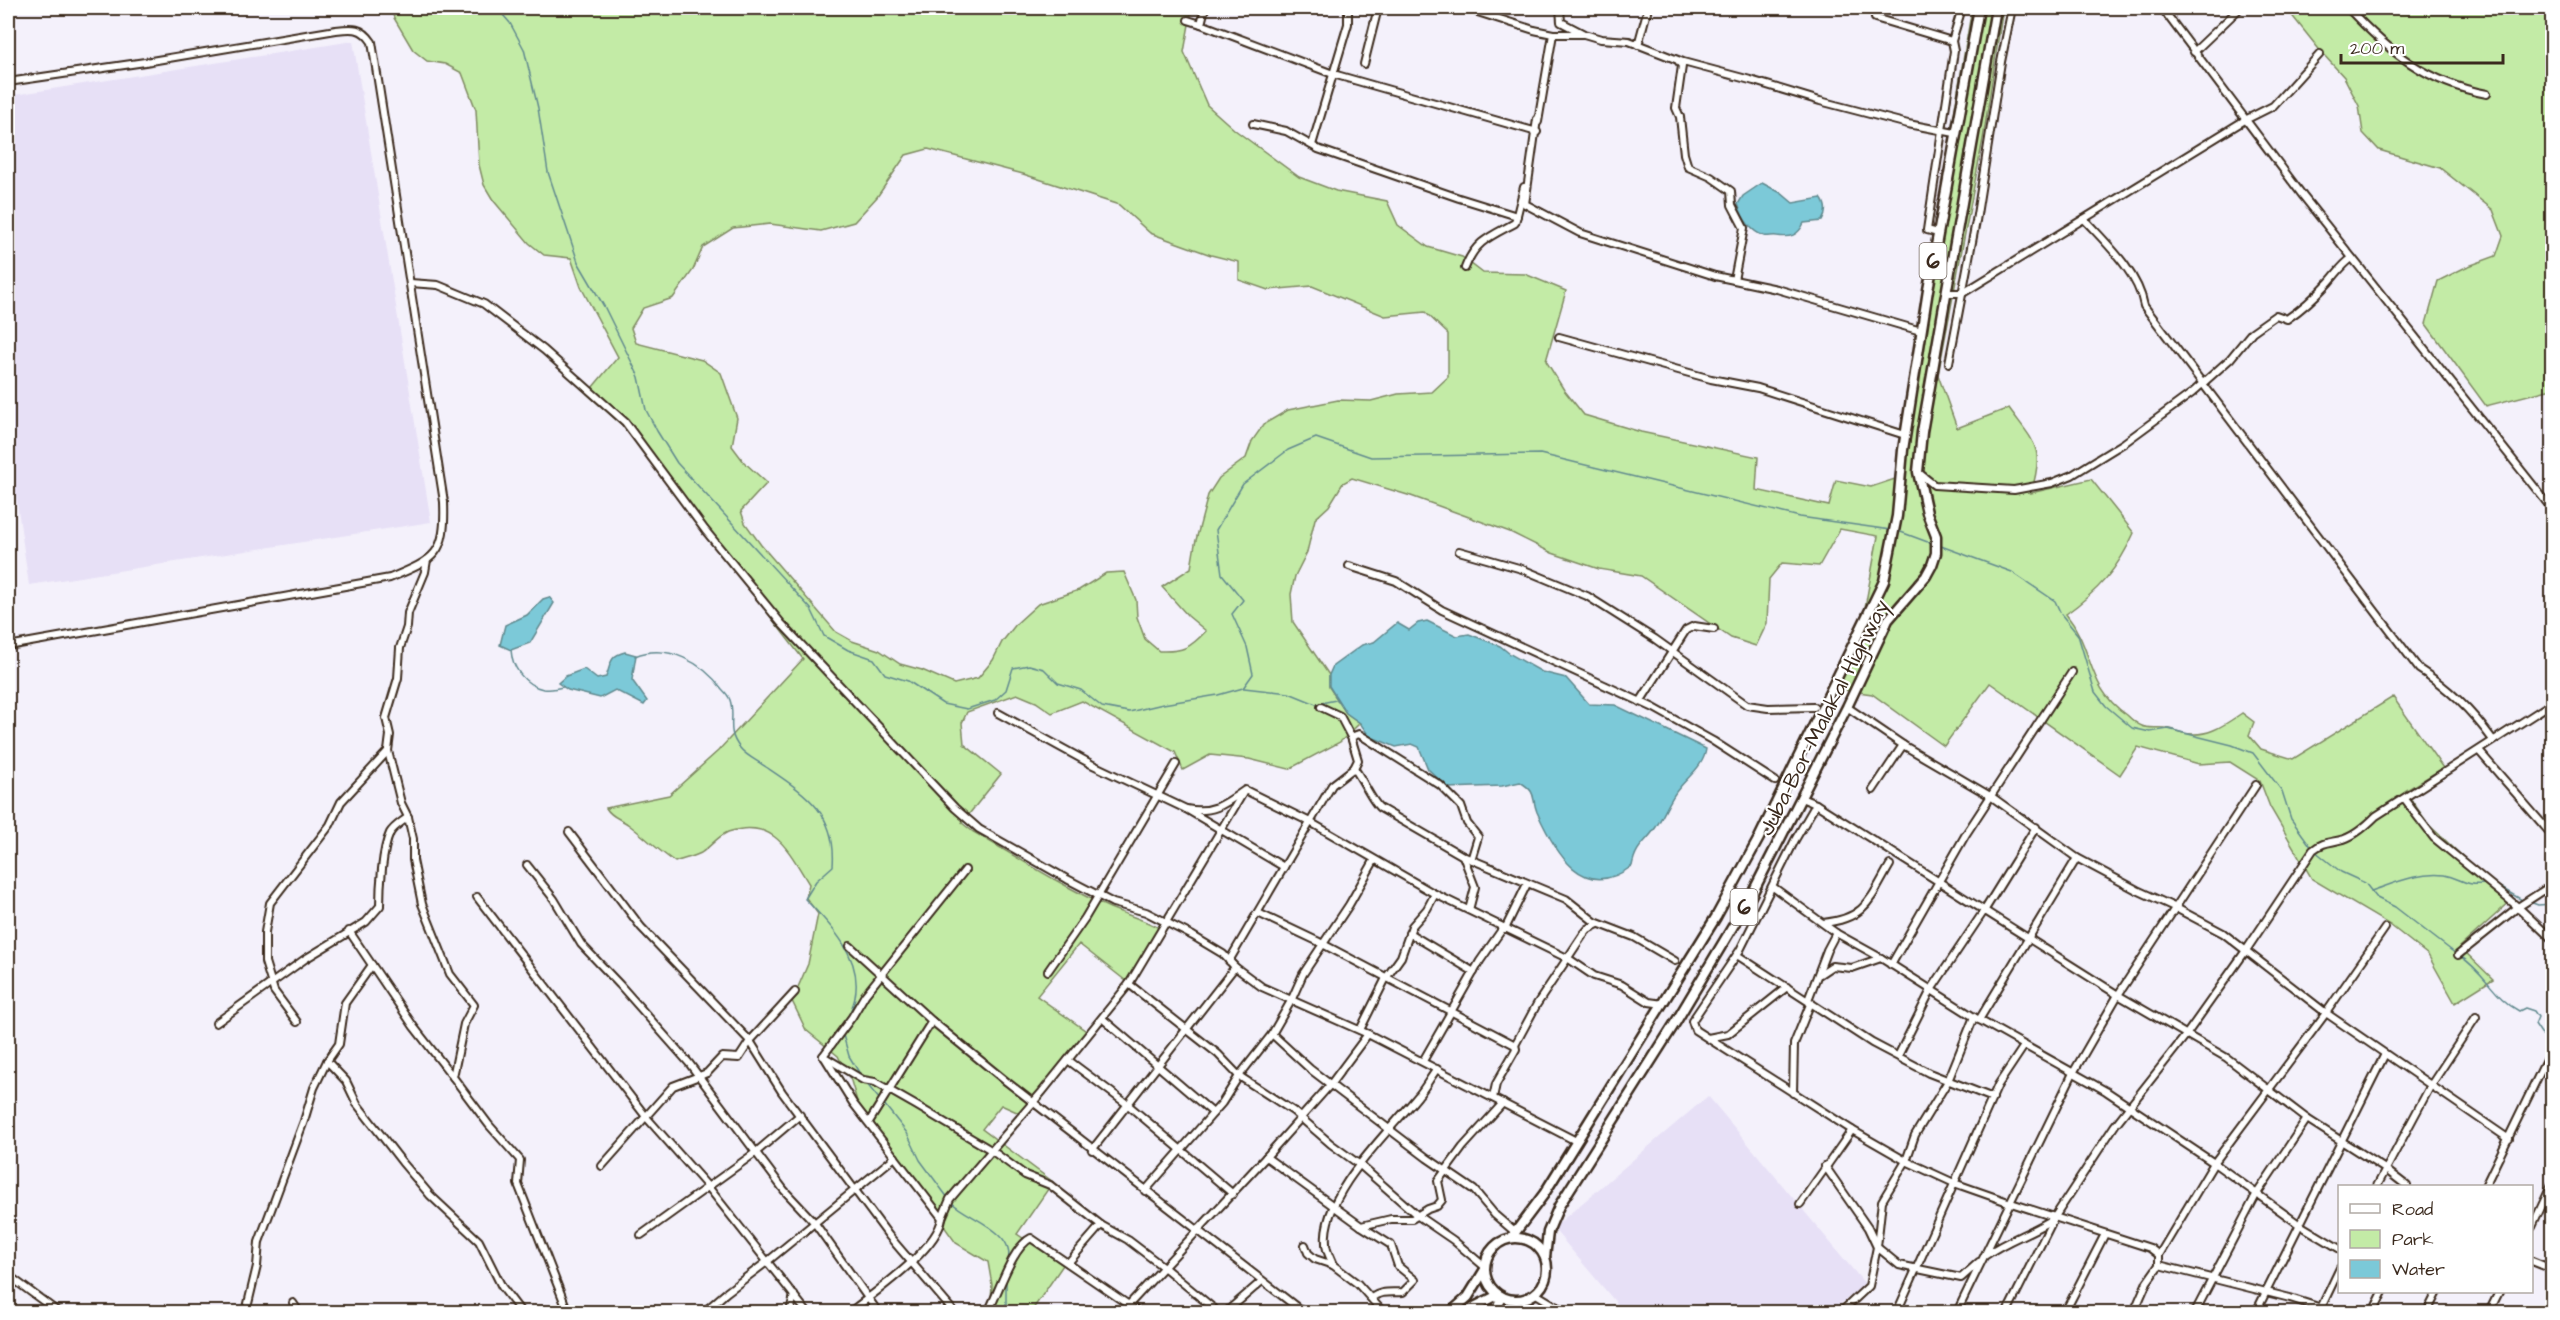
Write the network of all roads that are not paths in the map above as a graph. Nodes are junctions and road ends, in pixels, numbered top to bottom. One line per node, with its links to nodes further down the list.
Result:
1 (1205, 8): 16 (street)
2 (1348, 8): 25 (street)
3 (1378, 8): 24 (street)
4 (1465, 8): 17 (street)
5 (1560, 8): 18 (street)
6 (1648, 8): 20 (street)
7 (1875, 8): 19 (street)
8 (1962, 8): 19 (street)
9 (1979, 8): 33 (highway, Juba-Bor-Malakal Highway / 6)
10 (1996, 8): 42 (highway, Juba-Bor-Malakal Highway / 6)
11 (2012, 8): 43 (street)
12 (2162, 8): 21 (street)
13 (2240, 8): 21 (street)
14 (2348, 8): 27 (street)
15 (1188, 20): 16 (street)
16 (1201, 24): 25 (street)
17 (1553, 34): 18 (street); 32 (street)
18 (1584, 34): 20 (street)
19 (1952, 41): 31 (street)
20 (1638, 45): 31 (street)
21 (2194, 52): 29 (street)
22 (2320, 54): 29 (street)
23 (1679, 62): 40 (street)
24 (1364, 64)
25 (1333, 74): 32 (street); 34 (street)
26 (8, 82): 41 (street)
27 (2487, 94)
28 (1537, 119): 40 (street)
29 (2245, 120): 36 (street); 38 (street)
30 (1253, 124): 34 (street)
31 (1941, 131): 33 (street); 37 (street)
32 (1537, 132): 35 (street)
33 (1955, 133): 37 (highway, Juba-Bor-Malakal Highway / 6)
34 (1312, 145): 35 (street)
35 (1517, 216): 39 (street)
36 (2085, 219): 43 (street); 47 (street)
37 (1938, 233): 44 (highway, Juba-Bor-Malakal Highway / 6)
38 (2352, 258): 47 (street); 50 (street)
39 (1465, 268)
40 (1734, 280): 44 (street)
41 (410, 283): 52 (street); 99 (street)
42 (1947, 293): 43 (street); 49 (highway, Juba-Bor-Malakal Highway / 6)
43 (1963, 293): 46 (street)
44 (1922, 331): 48 (highway, Juba-Bor-Malakal Highway / 6)
45 (1559, 337): 48 (street)
46 (1949, 363)
47 (2202, 383): 49 (street); 65 (street)
48 (1905, 435): 142 (highway, Juba-Bor-Malakal Highway / 6)
49 (1918, 472): 62 (highway, Juba-Bor-Malakal Highway / 6)
50 (2553, 509)
51 (1459, 551): 56 (street)
52 (427, 560): 55 (street); 67 (street)
53 (1349, 566): 58 (street)
54 (1714, 629): 56 (street)
55 (8, 646)
56 (1673, 654): 58 (street); 60 (street)
57 (2072, 672): 76 (street)
58 (1640, 702): 71 (street)
59 (2553, 703): 65 (street)
60 (1814, 706)
61 (1321, 707): 64 (street)
62 (1847, 707): 66 (street); 77 (highway, Juba-Bor-Malakal Highway / 6)
63 (998, 713): 75 (street)
64 (1351, 737): 70 (street); 89 (street)
65 (2493, 740): 68 (street)
66 (1903, 745): 74 (street); 76 (street)
67 (388, 751): 81 (street); 134 (street)
68 (2479, 752): 78 (street); 86 (street)
69 (1176, 764): 75 (street)
70 (1354, 768): 82 (street); 87 (street)
71 (1775, 781)
72 (2256, 785): 102 (street)
73 (1245, 790): 80 (street); 82 (street); 84 (street)
74 (1873, 790)
75 (1160, 796): 80 (street); 99 (street)
76 (1992, 797): 83 (street); 95 (street)
77 (1801, 798): 79 (street); 239 (highway, Juba-Bor-Malakal Highway / 6)
78 (2404, 799): 103 (street); 119 (street)
79 (1816, 804): 95 (street); 98 (street)
80 (1186, 809): 84 (street)
81 (408, 817): 112 (street); 171 (street)
82 (1310, 822): 90 (street); 93 (street)
83 (2036, 827): 88 (street); 105 (street)
84 (1220, 830): 93 (street); 107 (street)
85 (569, 832): 157 (street)
86 (2553, 835)
87 (1463, 856): 89 (street); 104 (street)
88 (2077, 858): 102 (street); 115 (street)
89 (1472, 860): 96 (street)
90 (1374, 861): 100 (street); 117 (street)
91 (527, 865): 172 (street)
92 (1890, 865): 109 (street)
93 (1284, 867): 106 (street)
94 (965, 870): 131 (street)
95 (1938, 882): 105 (street); 127 (street)
96 (1527, 884): 108 (street); 110 (street)
97 (2553, 885): 103 (street)
98 (1773, 887): 109 (street); 120 (street)
99 (1098, 894): 107 (street); 129 (street)
100 (1435, 894): 104 (street); 113 (street)
101 (477, 897): 187 (street)
102 (2174, 907): 119 (street); 139 (street)
103 (2518, 907): 116 (street); 121 (street)
104 (1468, 910): 110 (street)
105 (1984, 911): 115 (street); 137 (street)
106 (1258, 913): 117 (street); 124 (street)
107 (1166, 922): 124 (street); 135 (street)
108 (1599, 923): 123 (street); 125 (street)
109 (1822, 923): 114 (street)
110 (1504, 928): 123 (street); 130 (street)
111 (2385, 928): 144 (street)
112 (349, 932): 126 (street); 134 (street)
113 (1409, 933): 130 (street); 133 (street)
114 (1836, 933): 122 (street); 132 (street)
115 (2028, 939): 139 (street); 146 (street)
116 (2553, 939)
117 (1323, 945): 133 (street); 140 (street)
118 (850, 946): 131 (street)
119 (2247, 949): 144 (street); 155 (street)
120 (1737, 955): 136 (street); 156 (street)
121 (2458, 955)
122 (1881, 958): 127 (street); 132 (street)
123 (1569, 959): 142 (street); 158 (street)
124 (1229, 961): 128 (street)
125 (1675, 961)
126 (372, 965): 165 (street); 171 (street)
127 (1891, 965): 137 (street)
128 (1235, 967): 140 (street); 151 (street)
129 (1048, 971)
130 (1474, 972): 143 (street)
131 (882, 974): 148 (street); 162 (street)
132 (1817, 976): 141 (street)
133 (1386, 978): 143 (street); 152 (street)
134 (273, 983): 149 (street); 150 (street)
135 (1129, 984): 147 (street); 151 (street)
136 (1788, 987): 141 (street); 156 (street)
137 (1931, 990): 146 (street); 163 (street)
138 (795, 992): 157 (street)
139 (2118, 995): 155 (street); 169 (street)
140 (1291, 1001): 152 (street); 153 (street)
141 (1809, 1001): 163 (street); 178 (street)
142 (1663, 1004): 194 (highway, Juba-Bor-Malakal Highway / 6)
143 (1450, 1013): 158 (street); 166 (street)
144 (2326, 1013): 161 (street); 176 (street)
145 (2476, 1017): 175 (street)
146 (1976, 1018): 159 (street); 173 (street)
147 (1102, 1019): 164 (street); 167 (street)
148 (932, 1021): 177 (street); 181 (street)
149 (297, 1022)
150 (216, 1023)
151 (1186, 1029): 167 (street); 170 (street)
152 (1360, 1030): 154 (street)
153 (1272, 1034): 170 (street); 174 (street)
154 (1368, 1034): 166 (street); 174 (street)
155 (2186, 1035): 176 (street); 184 (street)
156 (1707, 1038): 178 (street)
157 (750, 1041): 172 (street); 186 (street)
158 (1515, 1046): 179 (street)
159 (2024, 1046): 169 (street); 180 (street)
160 (2553, 1048): 193 (street)
161 (2385, 1054): 175 (street); 195 (street)
162 (823, 1056): 177 (street); 190 (street)
163 (1898, 1056): 173 (street)
164 (1068, 1060): 181 (street); 183 (street)
165 (327, 1061): 268 (street); 270 (street)
166 (1423, 1061): 168 (street)
167 (1158, 1066): 183 (street); 185 (street)
168 (1437, 1069): 179 (street); 191 (street)
169 (2073, 1073): 184 (street); 219 (street)
170 (1239, 1076): 185 (street); 188 (street)
171 (453, 1077): 271 (street)
172 (698, 1078): 187 (street); 199 (street)
173 (1948, 1081): 180 (street); 202 (street)
174 (1330, 1084): 188 (street); 191 (street)
175 (2431, 1085): 193 (street); 207 (street)
176 (2268, 1088): 189 (street); 203 (street)
177 (890, 1090): 190 (street); 196 (street)
178 (1794, 1093): 192 (street)
179 (1493, 1098): 182 (street)
180 (1993, 1098): 209 (street)
181 (1034, 1102): 196 (street); 197 (street)
182 (1503, 1103): 194 (street); 208 (street)
183 (1127, 1104): 197 (street); 198 (street)
184 (2128, 1106): 203 (street); 224 (street)
185 (1213, 1113): 198 (street)
186 (800, 1115): 199 (street); 215 (street)
187 (647, 1118): 205 (street); 214 (street)
188 (1302, 1118): 201 (street); 204 (street)
189 (2307, 1119): 195 (street); 218 (street)
190 (868, 1122): 200 (street)
191 (1388, 1128): 204 (street); 208 (street)
192 (1852, 1130): 202 (street); 206 (street)
193 (2509, 1139): 213 (street)
194 (1576, 1141): 233 (highway, Juba-Bor-Malakal Highway / 6)
195 (2342, 1143): 207 (street); 227 (street)
196 (991, 1150): 223 (street); 226 (street)
197 (1092, 1150): 216 (street)
198 (1182, 1151): 216 (street); 217 (street)
199 (756, 1153): 214 (street); 225 (street)
200 (895, 1157): 215 (street); 223 (street)
201 (1266, 1158): 217 (street); 221 (street)
202 (1906, 1161): 209 (street); 235 (street)
203 (2214, 1164): 218 (street); 238 (street)
204 (1360, 1165): 221 (street); 222 (street)
205 (602, 1166)
206 (1826, 1166): 220 (street); 235 (street)
207 (2385, 1169): 211 (street); 212 (street)
208 (1444, 1171): 222 (street); 233 (street)
209 (1954, 1183): 219 (street); 249 (street)
210 (2553, 1184): 228 (street)
211 (2377, 1185)
212 (2406, 1185)
213 (2486, 1185)
214 (709, 1188): 232 (street); 240 (street)
215 (854, 1189): 225 (street); 242 (street)
216 (1145, 1191): 230 (street)
217 (1233, 1194): 230 (street)
218 (2256, 1196): 227 (street); 252 (street)
219 (2008, 1202): 224 (street); 237 (street)
220 (1800, 1204)
221 (1335, 1206): 229 (street); 244 (street)
222 (1418, 1216): 229 (street); 247 (street)
223 (942, 1218): 242 (street)
224 (2054, 1218): 231 (street); 237 (street); 292 (street)
225 (814, 1222): 240 (street); 261 (street)
226 (1101, 1225): 243 (street); 246 (street)
227 (2300, 1225): 236 (street); 254 (street)
228 (2533, 1225)
229 (1361, 1226): 262 (street)
230 (1198, 1232): 246 (street); 253 (street)
231 (2105, 1234): 238 (street); 293 (street)
232 (641, 1235)
233 (1514, 1235): 239 (highway); 247 (highway, Juba-Bor-Malakal Highway / 6)
234 (1305, 1245): 244 (street)
235 (1877, 1247): 249 (street); 289 (street)
236 (2338, 1248)
237 (1985, 1255): 249 (street); 291 (street)
238 (2159, 1255): 245 (street)
239 (1545, 1257): 258 (highway, Juba-Bor-Malakal Highway / 6)
240 (768, 1261): 259 (street); 272 (street)
241 (2533, 1261): 248 (street)
242 (912, 1262): 261 (street); 277 (street)
243 (1068, 1263): 265 (street); 278 (street)
244 (1333, 1265): 262 (street)
245 (2159, 1265): 252 (street); 294 (street)
246 (1164, 1267): 265 (street); 281 (street)
247 (1485, 1269): 260 (highway); 285 (highway, Juba-Bor-Malakal Highway / 6)
248 (2553, 1269)
249 (1917, 1270): 290 (street)
250 (2338, 1272): 266 (street)
251 (8, 1275): 267 (street)
252 (2211, 1279): 254 (street); 295 (street)
253 (1262, 1281): 282 (street); 283 (street)
254 (2266, 1293): 266 (street); 296 (street)
255 (2382, 1293): 298 (street)
256 (2436, 1293): 299 (street)
257 (2498, 1293): 300 (street)
258 (1536, 1294): 260 (highway); 288 (street)
259 (794, 1295): 273 (street); 274 (street)
260 (1500, 1296): 286 (highway); 287 (main road)
261 (867, 1298): 275 (street); 276 (street)
262 (1371, 1298): 284 (street)
263 (2553, 1300): 301 (street)
264 (293, 1303): 269 (street)
265 (1130, 1305): 279 (street); 280 (street)
266 (2320, 1310): 297 (street)
267 (58, 1312)
268 (246, 1312)
269 (299, 1312)
270 (521, 1312)
271 (568, 1312)
272 (704, 1312)
273 (790, 1312)
274 (807, 1312)
275 (850, 1312)
276 (878, 1312)
277 (954, 1312)
278 (988, 1312)
279 (1122, 1312)
280 (1139, 1312)
281 (1218, 1312)
282 (1227, 1312)
283 (1303, 1312)
284 (1383, 1312)
285 (1450, 1312)
286 (1464, 1312)
287 (1495, 1312)
288 (1566, 1312)
289 (1841, 1312)
290 (1897, 1312)
291 (1957, 1312)
292 (2007, 1312)
293 (2064, 1312)
294 (2134, 1312)
295 (2195, 1312)
296 (2256, 1312)
297 (2334, 1312)
298 (2373, 1312)
299 (2427, 1312)
300 (2489, 1312)
301 (2547, 1312)

